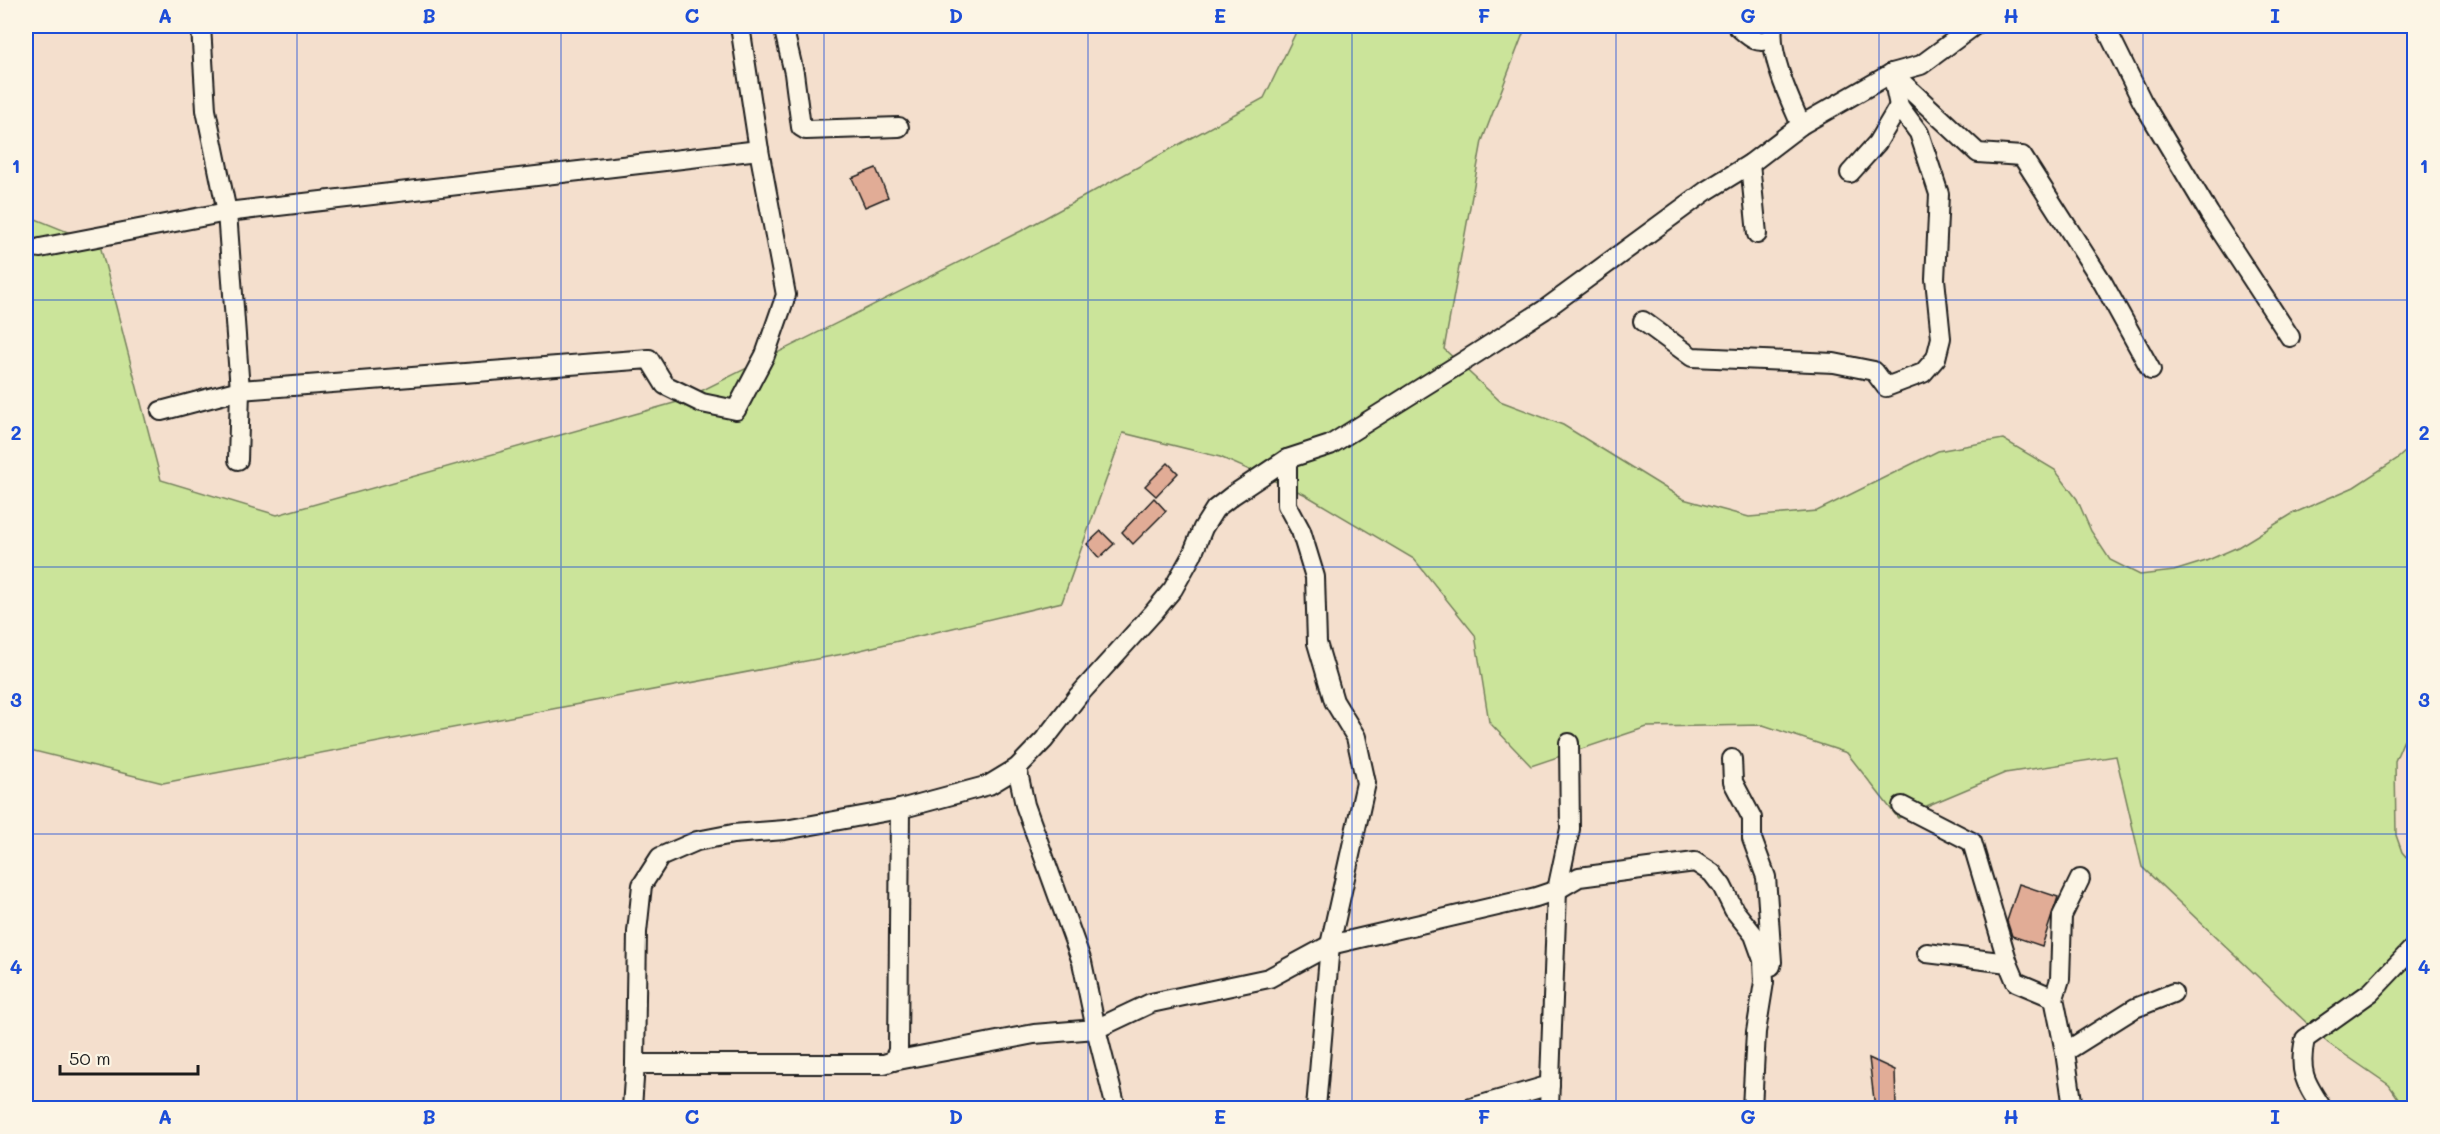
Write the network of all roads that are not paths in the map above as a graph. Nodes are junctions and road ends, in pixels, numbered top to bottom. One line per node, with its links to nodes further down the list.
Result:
1 (201, 26): 15 (street)
2 (740, 26): 12 (street)
3 (785, 26): 11 (street)
4 (1737, 26): 7 (street)
5 (1974, 26): 8 (street)
6 (2105, 26): 19 (street)
7 (1772, 32): 10 (street)
8 (1892, 73): 9 (street); 10 (street); 20 (street)
9 (1899, 106): 14 (street); 18 (street)
10 (1801, 125): 13 (street)
11 (899, 127)
12 (759, 150): 15 (street); 21 (street)
13 (1750, 164): 16 (street); 23 (street)
14 (1850, 173)
15 (227, 212): 17 (street); 21 (street)
16 (1757, 234)
17 (40, 249)
18 (1642, 321)
19 (2290, 337)
20 (2151, 370)
21 (240, 390): 22 (street); 24 (street)
22 (161, 411)
23 (1287, 459): 27 (street); 32 (street)
24 (238, 460)
25 (1569, 743): 31 (street)
26 (1732, 759): 36 (street)
27 (1017, 768): 29 (street); 39 (street)
28 (1902, 806): 35 (street)
29 (900, 809): 41 (street); 42 (street)
30 (2080, 879): 38 (street)
31 (1557, 890): 32 (street); 36 (street); 43 (street)
32 (1330, 945): 39 (street); 46 (street)
33 (2415, 948): 51 (street)
34 (1927, 953): 35 (street)
35 (2008, 963): 38 (street)
36 (1764, 982): 49 (street)
37 (2173, 993): 40 (street)
38 (2054, 998): 40 (street)
39 (1096, 1029): 41 (street); 45 (street)
40 (2065, 1052): 50 (street)
41 (892, 1061): 42 (street)
42 (635, 1064): 44 (street)
43 (1550, 1085): 47 (street); 48 (street)
44 (632, 1108)
45 (1116, 1108)
46 (1316, 1108)
47 (1471, 1108)
48 (1549, 1108)
49 (1752, 1108)
50 (2073, 1108)
51 (2322, 1108)

